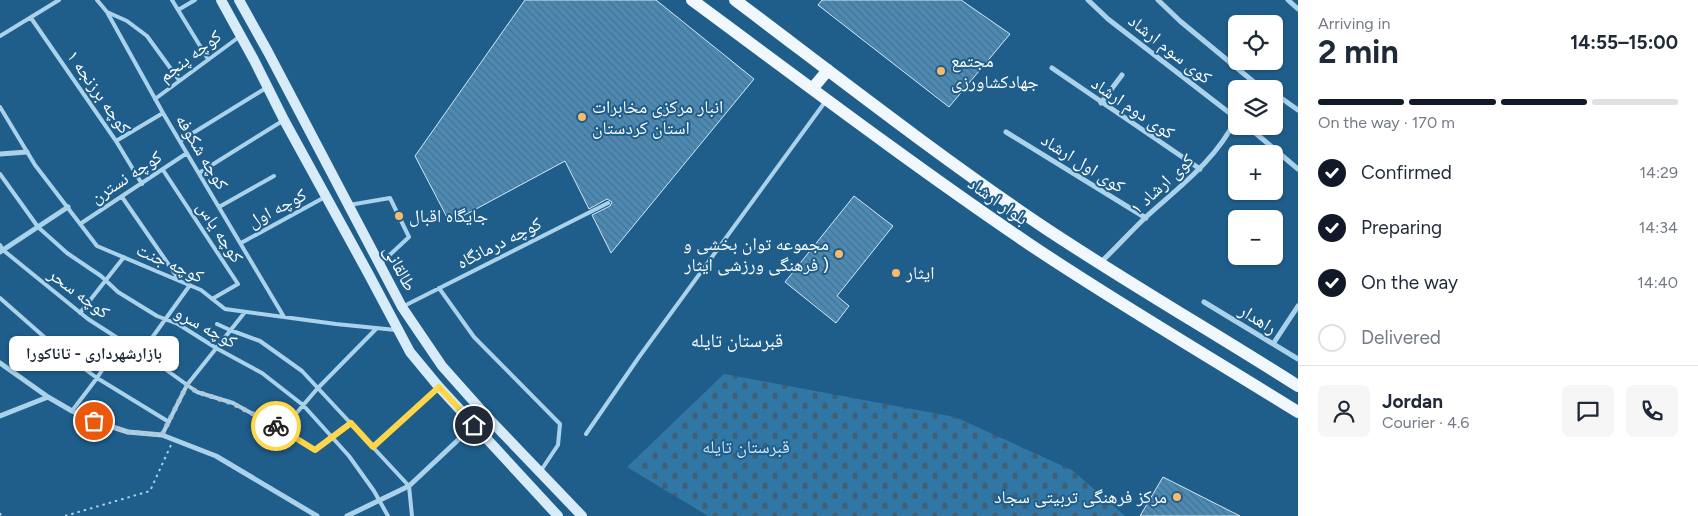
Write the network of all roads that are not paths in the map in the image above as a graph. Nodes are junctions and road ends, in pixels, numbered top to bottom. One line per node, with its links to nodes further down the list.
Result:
1 (46, 0): 13 (lane)
2 (59, 0): 13 (lane)
3 (97, 0): 16 (lane, کوچه شکوفه)
4 (172, 0): 15 (lane)
5 (195, 0): 15 (lane)
6 (221, 0): 19 (main road, طالقانی)
7 (239, 0): 18 (main road, طالقانی)
8 (692, 0): 29 (main road, بلوار ارشاد)
9 (735, 0): 24 (main road, بلوار ارشاد)
10 (1088, 0): 36 (street, کوی سوم ارشاد)
11 (1158, 0): 27 (street)
12 (1288, 0): 14 (street)
13 (54, 4): 17 (lane)
14 (1298, 9)
15 (178, 10): 22 (lane)
16 (107, 12): 26 (lane); 30 (lane, کوچه شکوفه)
17 (31, 18): 20 (lane); 42 (lane, کوچه برزنجه ۱)
18 (249, 18): 19 (main road); 57 (main road, طالقانی)
19 (234, 24): 21 (main road, طالقانی)
20 (0, 36)
21 (241, 36): 22 (lane, کوچه پنجم); 28 (main road, طالقانی)
22 (208, 58): 26 (lane, کوچه پنجم)
23 (1052, 68): 33 (street, کوی دوم ارشاد)
24 (828, 70): 29 (main road); 67 (main road, بلوار ارشاد)
25 (1122, 75): 33 (street)
26 (179, 80): 30 (lane, کوچه پنجم)
27 (1251, 80)
28 (268, 87): 38 (main road, طالقانی); 43 (lane)
29 (812, 88): 32 (main road, بلوار ارشاد)
30 (155, 99): 37 (lane, کوچه شکوفه)
31 (1283, 99): 35 (street)
32 (826, 100): 99 (main road, بلوار ارشاد); 105 (lane)
33 (1101, 102): 47 (street, کوی دوم ارشاد)
34 (0, 107): 44 (lane, کوچه جنت)
35 (1298, 110)
36 (1228, 112)
37 (163, 113): 42 (lane); 43 (lane, کوچه شکوفه)
38 (284, 120): 50 (lane); 55 (main road, طالقانی)
39 (1006, 132): 60 (street, کوی اول ارشاد)
40 (1228, 134): 47 (street, کوی ارشاد ۱)
41 (1258, 135): 48 (street)
42 (116, 141): 53 (lane, کوچه برزنجه ۱)
43 (180, 141): 45 (lane, کوچه شکوفه)
44 (27, 152): 46 (street); 58 (lane, کوچه جنت)
45 (187, 153): 49 (lane, کوچه نسترن); 50 (lane, کوچه شکوفه)
46 (0, 154)
47 (1200, 169): 60 (street, کوی ارشاد ۱)
48 (1298, 169)
49 (163, 170): 53 (lane, کوچه نسترن); 73 (lane, کوچه یاس)
50 (199, 173): 59 (lane, کوچه شکوفه)
51 (0, 174): 62 (lane, کوچه سرو)
52 (274, 176): 59 (lane)
53 (142, 184): 54 (lane, کوچه نسترن)
54 (122, 197): 61 (lane, کوچه نسترن); 69 (lane)
55 (326, 198): 63 (lane, کوچه اول); 84 (main road, طالقانی)
56 (608, 203): 71 (lane, کوچه درمانگاه)
57 (349, 205): 66 (main road, طالقانی); 66 (lane)
58 (68, 207): 61 (lane, کوچه جنت); 62 (street)
59 (219, 207): 63 (lane, کوچه شکوفه)
60 (1146, 218): 67 (street, کوی ارشاد ۱)
61 (80, 224): 65 (lane, کوچه جنت)
62 (38, 227): 64 (street); 68 (lane, کوچه سرو)
63 (241, 243): 79 (lane, کوچه شکوفه)
64 (1, 249): 78 (lane, کوچه سحر)
65 (124, 257): 68 (lane); 69 (lane, کوچه جنت)
66 (380, 264): 76 (main road, طالقانی)
67 (1100, 264): 93 (main road, بلوار ارشاد)
68 (106, 280): 78 (lane); 80 (lane, کوچه سرو)
69 (180, 281): 70 (lane, کوچه جنت)
70 (190, 286): 73 (lane, کوچه جنت); 80 (lane)
71 (439, 288): 76 (lane, کوچه درمانگاه); 109 (lane)
72 (0, 298): 91 (lane)
73 (212, 299): 77 (lane, کوچه جنت)
74 (1204, 302): 86 (street, راهدار)
75 (1298, 306): 86 (street)
76 (402, 307): 109 (main road, طالقانی)
77 (244, 312): 79 (lane, کوچه جنت); 83 (lane)
78 (80, 313): 85 (lane, کوچه سحر)
79 (284, 317): 82 (lane, کوچه جنت)
80 (165, 320): 87 (lane, کوچه سرو); 88 (lane)
81 (217, 324): 83 (lane)
82 (377, 329): 84 (lane, کوچه جنت); 95 (lane)
83 (230, 330): 87 (lane); 95 (lane)
84 (397, 330): 94 (main road, طالقانی)
85 (121, 341): 88 (lane, کوچه سحر); 91 (lane)
86 (1273, 344): 89 (street, راهدار)
87 (216, 348): 92 (lane); 97 (lane, کوچه سرو)
88 (141, 354): 92 (lane, کوچه سحر)
89 (1298, 359)
90 (0, 363): 96 (street)
91 (97, 378): 98 (lane); 101 (lane)
92 (187, 385): 101 (lane); 104 (lane, کوچه سحر)
93 (1298, 386)
94 (439, 387): 103 (main road, طالقانی); 108 (lane)
95 (317, 389): 97 (lane); 102 (lane)
96 (48, 397): 98 (street); 100 (street)
97 (303, 405): 104 (lane); 107 (lane, کوچه سرو)
98 (72, 411): 106 (street)
99 (1298, 412)
100 (0, 416)
101 (168, 422): 106 (lane)
102 (351, 423): 107 (lane, کوچه سحر); 108 (lane)
103 (474, 425): 110 (street); 116 (main road, طالقانی)
104 (282, 430): 107 (lane, کوچه سحر)
105 (586, 434)
106 (162, 435): 112 (street)
107 (332, 438): 111 (lane, کوچه سرو)
108 (373, 447): 110 (lane)
109 (540, 472): 117 (main road, طالقانی)
110 (409, 486): 111 (street); 115 (lane)
111 (379, 501): 113 (street); 114 (lane, کوچه سرو)
112 (317, 516)
113 (347, 516)
114 (388, 516)
115 (412, 516)
116 (558, 516)
117 (582, 516)

